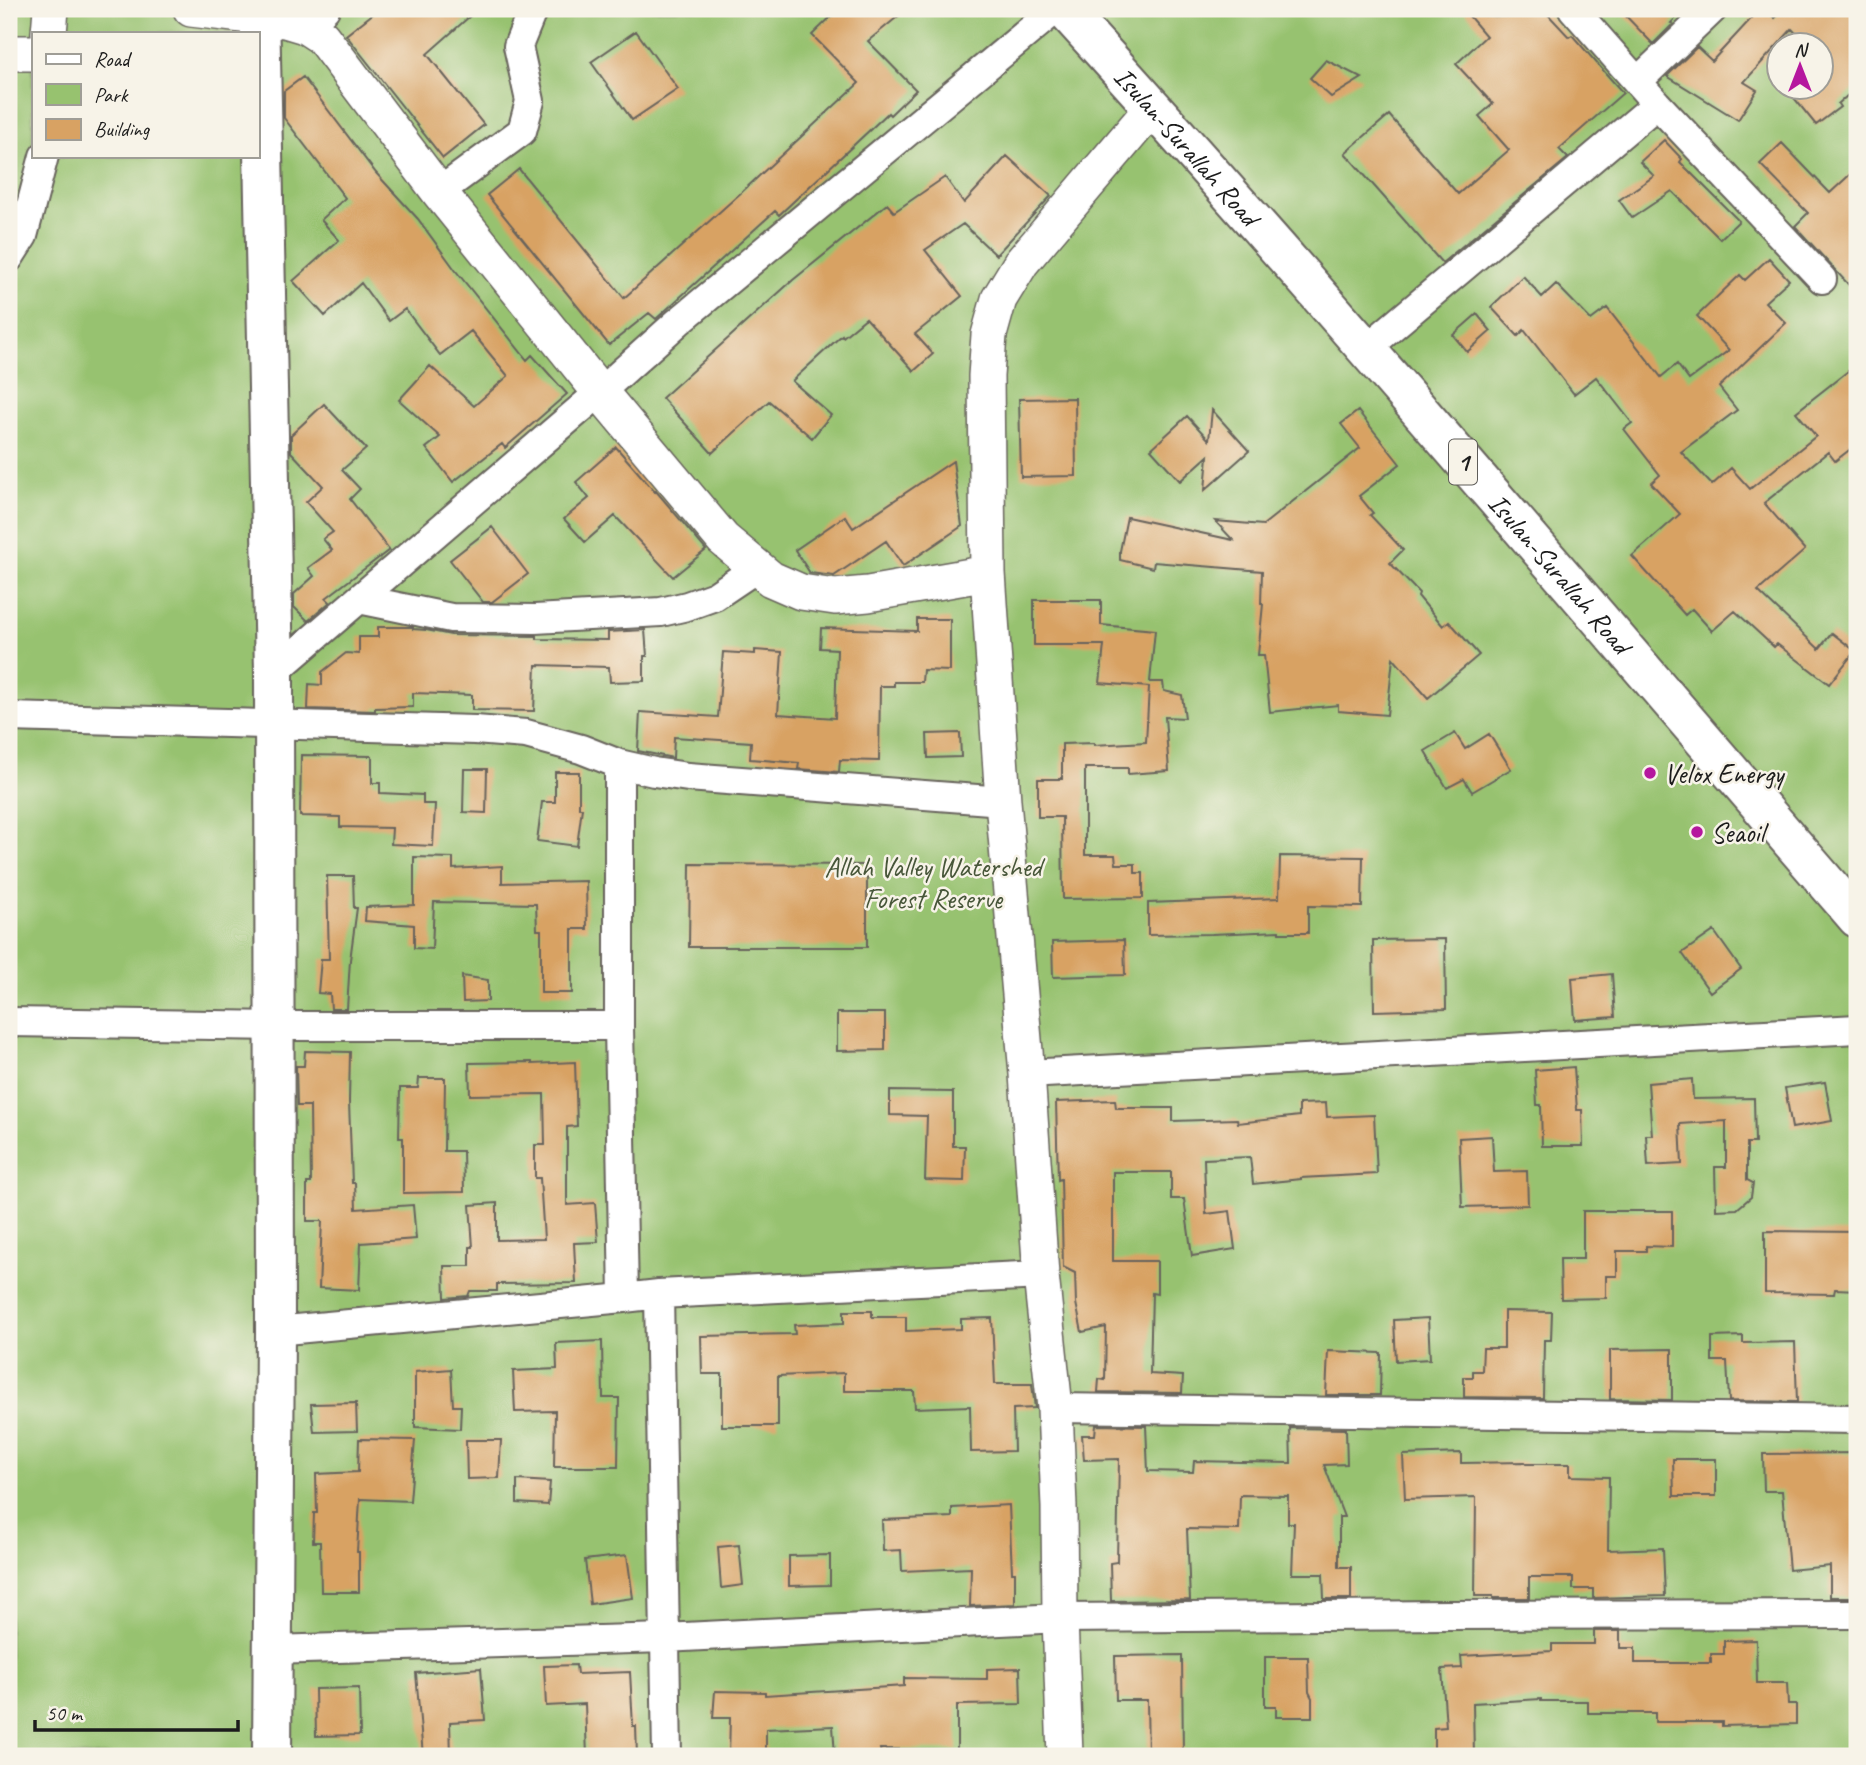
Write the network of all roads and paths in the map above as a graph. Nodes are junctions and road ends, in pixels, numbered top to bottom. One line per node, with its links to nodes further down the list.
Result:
1 (51, 9): 10 (street)
2 (191, 9): 8 (street)
3 (533, 9): 17 (street)
4 (1056, 9): 21 (street)
5 (1064, 9): 15 (main road, Isulan-Surallah Road / 1)
6 (1573, 9): 13 (street)
7 (1713, 9): 13 (street)
8 (260, 13): 9 (street); 25 (main road)
9 (315, 17): 17 (street)
10 (49, 32)
11 (9, 53): 12 (street)
12 (32, 53)
13 (1638, 81): 14 (street)
14 (1657, 104): 19 (street); 20 (street)
15 (1153, 107): 20 (main road, Isulan-Surallah Road / 1); 23 (street)
16 (43, 158): 18 (street)
17 (439, 192): 21 (street)
18 (9, 258)
19 (1822, 279)
20 (1366, 349): 30 (main road, Isulan-Surallah Road / 1)
21 (600, 392): 22 (street); 24 (street)
22 (758, 568): 23 (street); 24 (street)
23 (988, 573): 29 (street)
24 (359, 599): 25 (street)
25 (274, 672): 27 (main road)
26 (9, 717): 27 (street)
27 (273, 725): 28 (street); 32 (main road)
28 (618, 764): 29 (street); 33 (street)
29 (1003, 801): 35 (street)
30 (1857, 918)
31 (9, 1021): 32 (street)
32 (275, 1026): 33 (street); 39 (main road)
33 (619, 1026): 38 (street)
34 (1857, 1029): 35 (street)
35 (1027, 1074): 36 (street)
36 (1041, 1275): 37 (street); 40 (street)
37 (659, 1294): 38 (street); 44 (street)
38 (624, 1298): 39 (street)
39 (275, 1331): 45 (main road)
40 (1055, 1408): 41 (street); 43 (street)
41 (1857, 1419)
42 (1857, 1614): 43 (street)
43 (1060, 1618): 44 (street); 48 (street)
44 (665, 1638): 45 (street); 47 (street)
45 (272, 1650): 46 (main road)
46 (272, 1756)
47 (667, 1756)
48 (1065, 1756)

